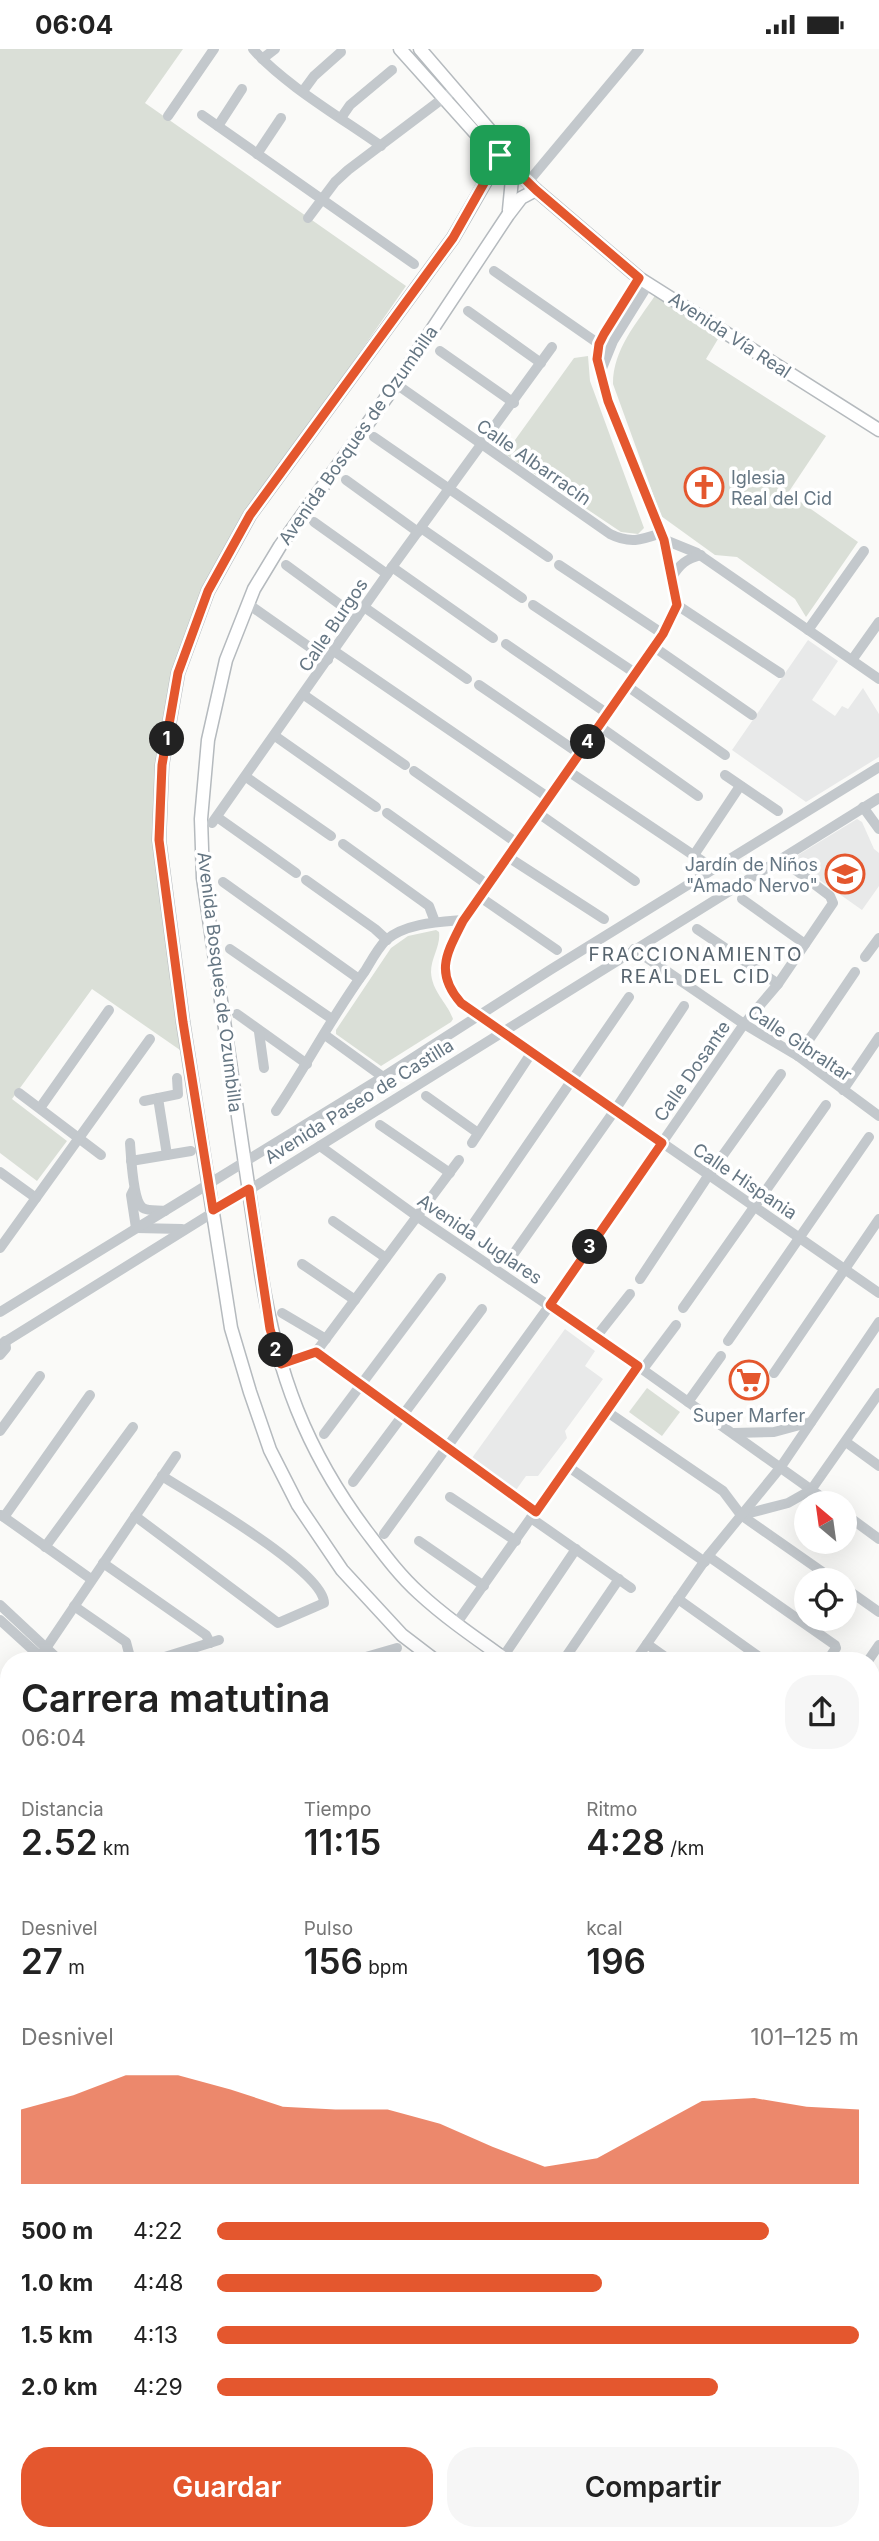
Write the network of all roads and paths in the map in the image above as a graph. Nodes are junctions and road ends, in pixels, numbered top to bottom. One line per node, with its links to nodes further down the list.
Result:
1 (214, 49): 15 (street)
2 (253, 49): 8 (street)
3 (275, 49): 8 (street)
4 (400, 49): 13 (main road, Avenida Vía Real)
5 (420, 49): 11 (main road, Avenida Vía Real)
6 (639, 49): 23 (street)
7 (341, 52): 12 (street)
8 (262, 59): 12 (street)
9 (392, 70): 17 (street)
10 (242, 89): 18 (street)
11 (454, 90): 13 (street); 20 (main road, Avenida Vía Real)
12 (303, 91): 17 (street)
13 (443, 99): 19 (street); 20 (main road, Avenida Vía Real)
14 (202, 115): 18 (street)
15 (169, 116)
16 (281, 118): 21 (street)
17 (341, 118): 19 (street)
18 (218, 126): 21 (street)
19 (381, 146): 24 (street)
20 (499, 150): 22 (main road, Avenida Vía Real); 173 (main road, Avenida Bosques de Ozumbilla)
21 (257, 154): 24 (street)
22 (510, 165): 23 (main road, Avenida Vía Real); 25 (main road, Avenida Bosques de Ozumbilla)
23 (532, 186): 25 (main road, Avenida Bosques de Ozumbilla); 29 (main road, Avenida Vía Real)
24 (322, 200): 26 (street); 27 (street)
25 (508, 215): 39 (main road, Avenida Bosques de Ozumbilla)
26 (308, 218)
27 (414, 264)
28 (494, 271): 34 (street)
29 (644, 281): 30 (street); 41 (main road, Avenida Vía Real)
30 (628, 308): 32 (street); 33 (street)
31 (468, 311): 37 (street)
32 (604, 334): 33 (street); 34 (street)
33 (613, 341): 38 (street)
34 (599, 344): 38 (street)
35 (552, 347): 37 (street, Calle Burgos)
36 (440, 351): 40 (street)
37 (541, 363): 40 (street, Calle Burgos)
38 (600, 374): 48 (street)
39 (396, 384): 43 (street, Calle Albarracín); 57 (main road, Avenida Bosques de Ozumbilla)
40 (514, 403): 43 (street, Calle Burgos)
41 (879, 430)
42 (373, 437): 45 (street)
43 (482, 446): 45 (street, Calle Burgos); 48 (street, Calle Albarracín)
44 (346, 480): 47 (street)
45 (449, 489): 47 (street, Calle Burgos); 51 (street)
46 (314, 522): 54 (street)
47 (419, 530): 54 (street, Calle Burgos); 56 (street)
48 (663, 536): 50 (street); 55 (street)
49 (864, 551): 63 (street)
50 (701, 555): 55 (street); 63 (street)
51 (548, 557)
52 (286, 565): 61 (street)
53 (559, 565): 64 (street)
54 (389, 570): 60 (street, Calle Burgos); 65 (street)
55 (672, 576): 59 (street)
56 (522, 598)
57 (248, 604): 69 (street); 169 (main road, Avenida Bosques de Ozumbilla)
58 (533, 605): 71 (street)
59 (677, 605): 64 (street, Calle Hispania); 72 (street)
60 (363, 607): 61 (street, Calle Burgos); 73 (street)
61 (357, 617): 68 (street, Calle Burgos)
62 (879, 622): 70 (street)
63 (808, 630): 70 (street)
64 (663, 634): 67 (street, Calle Hispania)
65 (493, 638)
66 (506, 645): 78 (street)
67 (654, 647): 71 (street, Calle Hispania); 79 (street)
68 (334, 651): 69 (street, Calle Burgos); 90 (street)
69 (328, 660): 77 (street, Calle Burgos)
70 (852, 660): 74 (street)
71 (635, 673): 76 (street, Calle Hispania)
72 (780, 673)
73 (467, 679)
74 (879, 679)
75 (479, 685): 82 (street)
76 (627, 686): 78 (street, Calle Hispania); 83 (street)
77 (303, 695): 81 (street, Calle Burgos); 99 (street)
78 (608, 714): 80 (street, Calle Hispania)
79 (752, 715)
80 (599, 726): 82 (street, Calle Hispania); 89 (street)
81 (275, 736): 87 (street, Calle Burgos); 92 (street)
82 (580, 754): 85 (street, Calle Hispania)
83 (724, 755)
84 (879, 767): 104 (street, Avenida Paseo de Castilla)
85 (568, 771): 90 (street, Calle Hispania); 101 (street)
86 (725, 775): 88 (street)
87 (246, 777): 98 (street); 105 (street, Calle Burgos)
88 (740, 786): 94 (street); 101 (street)
89 (698, 796)
90 (549, 798): 95 (street, Calle Hispania)
91 (879, 798): 93 (street, Avenida Paseo de Castilla)
92 (376, 807)
93 (863, 807): 97 (street); 120 (street, Avenida Paseo de Castilla)
94 (778, 811)
95 (538, 813): 99 (street, Calle Hispania); 107 (street)
96 (387, 814): 109 (street)
97 (879, 829)
98 (331, 837)
99 (517, 843): 102 (street, Calle Hispania)
100 (343, 844): 114 (street)
101 (694, 855): 104 (street)
102 (508, 857): 109 (street, Calle Hispania); 112 (street)
103 (793, 868): 118 (street, Calle Dosante)
104 (714, 869): 130 (street, Avenida Paseo de Castilla)
105 (296, 873)
106 (306, 880): 117 (street)
107 (635, 881)
108 (223, 882): 124 (street)
109 (488, 885): 110 (street, Calle Hispania)
110 (480, 897): 113 (street, Calle Hispania); 121 (street)
111 (742, 899): 118 (street)
112 (604, 919)
113 (463, 921): 114 (street); 130 (street, Calle Hispania)
114 (435, 922): 117 (street)
115 (697, 929): 125 (street)
116 (879, 938): 122 (street)
117 (387, 940): 124 (street)
118 (805, 944): 125 (street, Calle Dosante)
119 (230, 949): 131 (street)
120 (635, 949): 132 (street, Calle Gibraltar); 133 (street, Avenida Paseo de Castilla)
121 (557, 950)
122 (865, 957)
123 (855, 972): 139 (street)
124 (359, 979): 131 (street)
125 (778, 983): 132 (street, Calle Dosante)
126 (629, 997): 145 (street)
127 (684, 1006): 153 (street)
128 (109, 1010): 152 (street)
129 (237, 1014): 134 (street)
130 (478, 1016): 133 (street, Calle Hispania); 143 (street, Avenida Paseo de Castilla)
131 (332, 1019): 135 (street)
132 (744, 1024): 139 (street, Calle Gibraltar); 162 (street, Calle Dosante)
133 (501, 1031): 138 (street, Calle Hispania); 163 (street, Avenida Paseo de Castilla)
134 (260, 1032): 140 (street); 141 (street)
135 (324, 1035): 140 (street); 143 (street)
136 (879, 1037): 146 (street)
137 (150, 1039): 158 (street)
138 (532, 1052): 145 (street, Calle Hispania); 157 (street)
139 (798, 1056): 146 (street, Calle Gibraltar)
140 (307, 1065): 154 (street)
141 (264, 1068)
142 (781, 1074): 172 (street)
143 (383, 1077): 169 (street, Avenida Paseo de Castilla)
144 (177, 1079): 149 (street)
145 (572, 1080): 153 (street, Calle Hispania); 183 (street)
146 (843, 1090): 155 (street, Calle Gibraltar)
147 (19, 1093): 152 (street)
148 (426, 1096): 157 (street)
149 (158, 1098): 150 (street); 166 (street)
150 (144, 1101)
151 (826, 1105): 176 (street)
152 (40, 1108): 158 (street)
153 (615, 1110): 162 (street, Calle Hispania); 188 (street)
154 (275, 1111)
155 (879, 1116)
156 (380, 1125): 171 (street)
157 (478, 1133): 161 (street)
158 (79, 1137): 165 (street); 175 (street)
159 (869, 1137): 186 (street)
160 (130, 1143): 168 (street)
161 (472, 1143)
162 (662, 1143): 172 (street, Calle Hispania); 197 (street, Calle Dosante)
163 (320, 1146): 174 (street, Avenida Paseo de Castilla); 180 (street, Avenida Juglares)
164 (191, 1151): 166 (street)
165 (101, 1154)
166 (167, 1155): 168 (street)
167 (459, 1160): 171 (street)
168 (131, 1161): 177 (street)
169 (245, 1162): 173 (street, Avenida Paseo de Castilla); 174 (main road, Avenida Bosques de Ozumbilla)
170 (0, 1172): 175 (street)
171 (450, 1173): 180 (street)
172 (708, 1176): 176 (street, Calle Hispania); 193 (street)
173 (208, 1185): 178 (main road, Avenida Bosques de Ozumbilla); 179 (street, Avenida Paseo de Castilla)
174 (249, 1189): 178 (street, Avenida Paseo de Castilla); 211 (main road, Avenida Bosques de Ozumbilla)
175 (36, 1198): 187 (street)
176 (754, 1207): 186 (street, Calle Hispania); 198 (street)
177 (137, 1209): 179 (street); 184 (street)
178 (213, 1210): 185 (street, Avenida Paseo de Castilla); 269 (main road, Avenida Bosques de Ozumbilla)
179 (165, 1211): 184 (street, Avenida Paseo de Castilla)
180 (418, 1217): 189 (street); 197 (street, Avenida Juglares)
181 (879, 1219): 191 (street)
182 (333, 1221): 189 (street)
183 (471, 1227)
184 (136, 1228): 185 (street); 200 (street, Avenida Paseo de Castilla)
185 (183, 1229): 207 (street, Avenida Paseo de Castilla)
186 (799, 1237): 191 (street, Calle Hispania); 206 (street)
187 (0, 1248)
188 (512, 1256)
189 (386, 1258): 196 (street)
190 (302, 1264): 196 (street)
191 (845, 1269): 194 (street, Calle Hispania); 213 (street)
192 (440, 1278): 215 (street)
193 (640, 1279)
194 (879, 1293)
195 (630, 1294): 204 (street)
196 (355, 1300): 205 (street)
197 (550, 1305): 204 (street, Avenida Juglares); 227 (street, Calle Dosante)
198 (683, 1308)
199 (482, 1309): 220 (street)
200 (0, 1312)
201 (282, 1313): 205 (street)
202 (879, 1322): 221 (street)
203 (676, 1325): 212 (street)
204 (596, 1337): 212 (street, Avenida Juglares)
205 (326, 1339): 208 (street)
206 (728, 1341)
207 (3, 1343): 209 (street)
208 (316, 1352): 211 (street); 215 (street)
209 (0, 1355)
210 (721, 1356): 218 (street)
211 (281, 1364): 260 (main road, Avenida Bosques de Ozumbilla)
212 (640, 1368): 218 (street, Avenida Juglares); 219 (street)
213 (774, 1373)
214 (40, 1376): 223 (street)
215 (360, 1385): 220 (street); 225 (street)
216 (879, 1393): 226 (street)
217 (90, 1395): 236 (street)
218 (688, 1402): 224 (street, Avenida Juglares)
219 (606, 1411): 229 (street); 238 (street)
220 (402, 1416): 227 (street); 233 (street)
221 (811, 1422): 224 (street); 231 (street)
222 (133, 1427): 245 (street)
223 (0, 1431)
224 (733, 1433): 231 (street, Avenida Juglares)
225 (324, 1434)
226 (846, 1442): 230 (street); 234 (street)
227 (446, 1448): 237 (street); 241 (street, Calle Dosante)
228 (176, 1456): 232 (street)
229 (567, 1466): 237 (street); 247 (street)
230 (879, 1466)
231 (780, 1468): 234 (street, Avenida Juglares); 238 (street)
232 (162, 1476): 239 (street); 239 (street)
233 (354, 1482)
234 (811, 1490): 238 (street)
235 (450, 1497): 244 (street)
236 (2, 1515): 245 (street)
237 (533, 1515): 244 (street); 246 (street)
238 (741, 1515): 247 (street); 249 (street)
239 (135, 1516): 248 (street)
240 (858, 1524): 242 (street)
241 (384, 1534)
242 (879, 1539)
243 (419, 1541): 252 (street)
244 (516, 1541): 252 (street)
245 (45, 1547): 250 (street)
246 (576, 1549): 251 (street); 271 (street)
247 (707, 1559): 255 (street); 276 (street)
248 (103, 1563): 250 (street); 267 (street)
249 (817, 1568)
250 (91, 1579): 257 (street)
251 (619, 1579): 253 (street); 272 (street)
252 (484, 1587): 260 (street)
253 (631, 1588)
254 (857, 1596): 258 (street)
255 (678, 1599): 261 (street); 275 (street)
256 (0, 1605): 264 (street)
257 (74, 1606): 265 (street); 266 (street)
258 (879, 1612)
259 (0, 1620): 263 (street)
260 (456, 1624): 270 (main road, Avenida Bosques de Ozumbilla)
261 (647, 1644): 273 (street); 274 (street)
262 (397, 1648): 268 (street)
263 (40, 1652)
264 (41, 1652)
265 (46, 1652)
266 (129, 1652)
267 (180, 1652)
268 (388, 1652)
269 (424, 1652)
270 (495, 1652)
271 (510, 1652)
272 (569, 1652)
273 (641, 1652)
274 (658, 1652)
275 (752, 1652)
276 (833, 1652)

